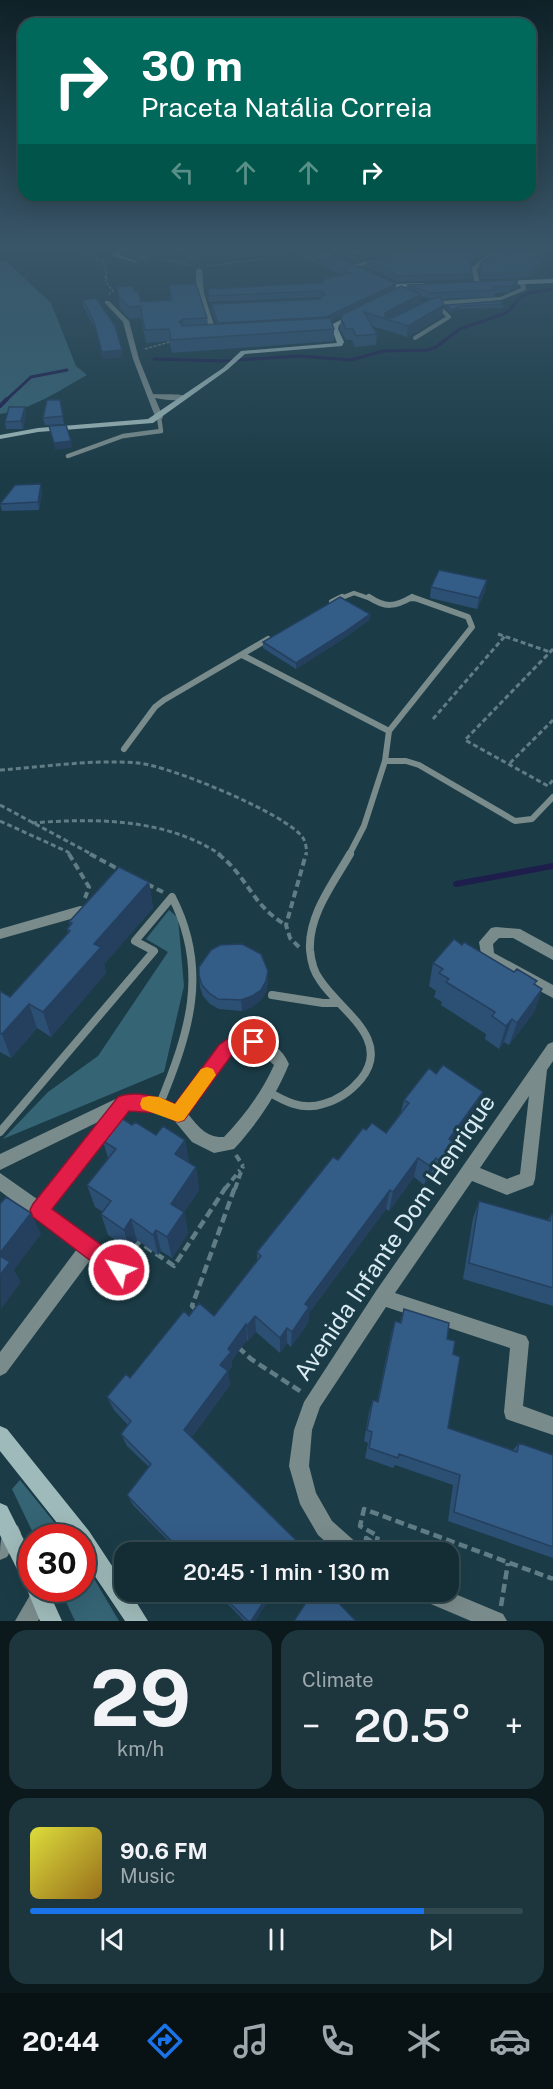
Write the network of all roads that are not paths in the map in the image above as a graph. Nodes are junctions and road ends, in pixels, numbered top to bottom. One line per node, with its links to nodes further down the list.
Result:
1 (127, 324): 8 (street)
2 (210, 324): 6 (street)
3 (336, 324): 5 (street); 9 (street)
4 (437, 324): 7 (lane)
5 (326, 327)
6 (205, 334)
7 (415, 338)
8 (149, 395): 9 (street); 10 (street)
9 (185, 396): 10 (street)
10 (159, 417): 11 (street); 12 (lane)
11 (0, 437)
12 (68, 456)
13 (328, 604): 16 (lane)
14 (271, 638): 15 (lane)
15 (242, 655): 16 (lane); 17 (lane)
16 (390, 731): 18 (lane)
17 (124, 749)
18 (385, 761): 19 (lane); 25 (lane)
19 (553, 798)
20 (80, 911): 21 (street)
21 (0, 934)
22 (553, 954): 23 (street)
23 (553, 992)
24 (272, 995): 25 (lane)
25 (338, 1003): 28 (lane)
26 (553, 1049): 27 (street, Avenida Infante Dom Henrique)
27 (546, 1066): 34 (street, Avenida Infante Dom Henrique); 34 (street)
28 (267, 1091): 31 (street); 31 (street)
29 (124, 1102): 30 (street); 33 (street); 36 (street)
30 (159, 1106): 31 (street); 32 (lane)
31 (178, 1114)
32 (0, 1132)
33 (0, 1162)
34 (469, 1172): 39 (street, Avenida Infante Dom Henrique)
35 (0, 1181): 36 (street)
36 (39, 1210): 37 (street)
37 (89, 1248): 38 (street); 40 (street)
38 (119, 1270)
39 (382, 1297): 41 (street); 46 (street, Avenida Infante Dom Henrique)
40 (0, 1367)
41 (553, 1426)
42 (0, 1436): 44 (street)
43 (0, 1513): 45 (street)
44 (71, 1524)
45 (5, 1541): 48 (street)
46 (349, 1542)
47 (96, 1559): 55 (street)
48 (18, 1561)
49 (32, 1602): 53 (street)
50 (42, 1602): 54 (street)
51 (455, 1602): 52 (street)
52 (498, 1617)
53 (26, 1621)
54 (51, 1621)
55 (137, 1621)

